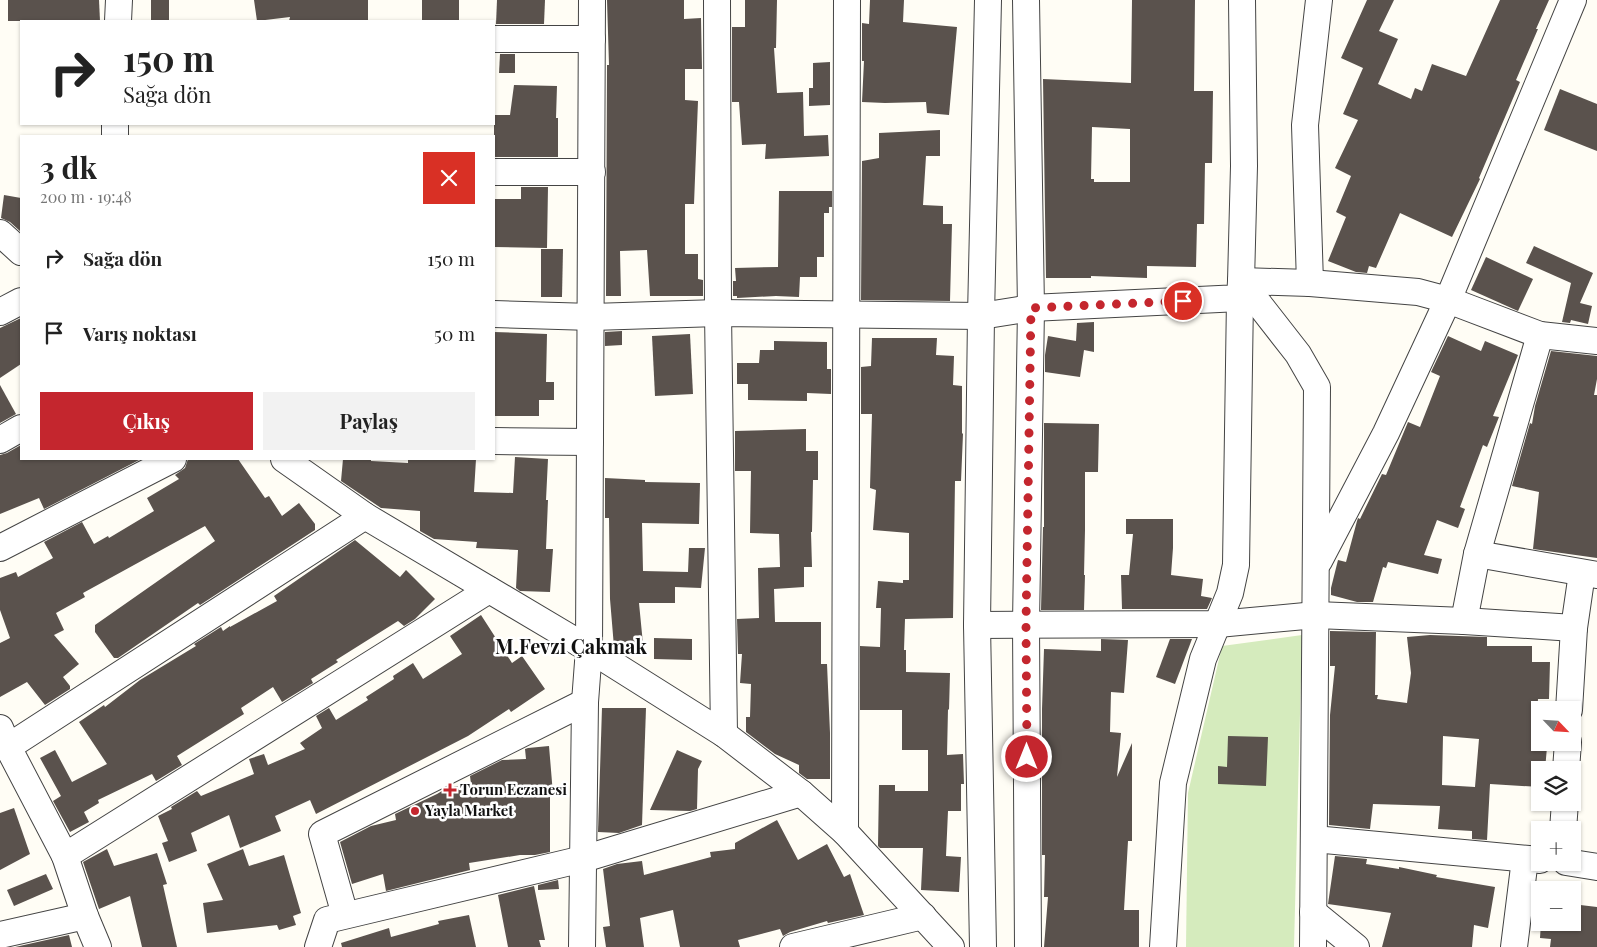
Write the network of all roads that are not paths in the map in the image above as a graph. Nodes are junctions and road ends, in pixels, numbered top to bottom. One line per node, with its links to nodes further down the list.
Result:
1 (118, 0): 10 (street)
2 (592, 0): 11 (street)
3 (717, 0): 23 (street)
4 (847, 0): 25 (street)
5 (988, 0): 26 (street)
6 (1026, 0): 21 (street)
7 (1242, 0): 18 (street)
8 (1319, 0): 17 (street)
9 (1573, 0): 19 (street)
10 (118, 20)
11 (592, 39): 12 (street); 14 (street)
12 (495, 40)
13 (495, 172): 14 (street)
14 (592, 172): 27 (street)
15 (0, 233): 16 (street)
16 (20, 251)
17 (1310, 282): 18 (street); 19 (street)
18 (1240, 290): 21 (street); 39 (street); 45 (street)
19 (1448, 300): 28 (street); 39 (street)
20 (20, 302): 22 (street)
21 (1031, 308): 26 (street); 44 (street)
22 (0, 312)
23 (718, 313): 25 (street); 27 (street); 51 (street)
24 (495, 314): 27 (street)
25 (847, 314): 26 (street); 54 (street)
26 (981, 316): 46 (street)
27 (592, 317): 33 (street)
28 (1540, 335): 29 (street); 38 (street)
29 (1597, 341)
30 (20, 429): 31 (street)
31 (0, 440)
32 (495, 441): 33 (street)
33 (590, 442): 48 (street)
34 (171, 460): 37 (street)
35 (285, 460): 36 (street)
36 (365, 516): 41 (street); 52 (street)
37 (0, 548)
38 (1477, 554): 40 (street); 43 (street)
39 (1316, 566): 42 (street)
40 (1590, 574): 47 (street)
41 (490, 590): 48 (street); 56 (street)
42 (1316, 615): 43 (street); 45 (street); 55 (street)
43 (1464, 621): 47 (street)
44 (1026, 624): 45 (street); 46 (street); 73 (street)
45 (1218, 624): 74 (street)
46 (977, 625): 72 (street)
47 (1574, 628): 49 (street)
48 (589, 649): 50 (street); 51 (street)
49 (1570, 701)
50 (585, 702): 57 (street); 63 (street)
51 (724, 734): 53 (street)
52 (4, 738): 56 (street)
53 (801, 793): 54 (street); 57 (street)
54 (845, 832): 65 (street)
55 (1314, 839): 58 (street); 62 (street)
56 (65, 856): 64 (street)
57 (583, 859): 63 (street); 69 (street)
58 (1531, 860)
59 (1581, 864): 61 (street)
60 (1531, 865): 77 (street)
61 (1597, 867)
62 (1313, 912): 75 (street); 76 (street)
63 (345, 915): 68 (street)
64 (85, 916): 66 (street); 67 (street)
65 (923, 916): 70 (street); 71 (street)
66 (0, 935)
67 (98, 947)
68 (318, 947)
69 (582, 947)
70 (793, 947)
71 (951, 947)
72 (983, 947)
73 (1028, 947)
74 (1163, 947)
75 (1313, 947)
76 (1356, 947)
77 (1514, 947)

